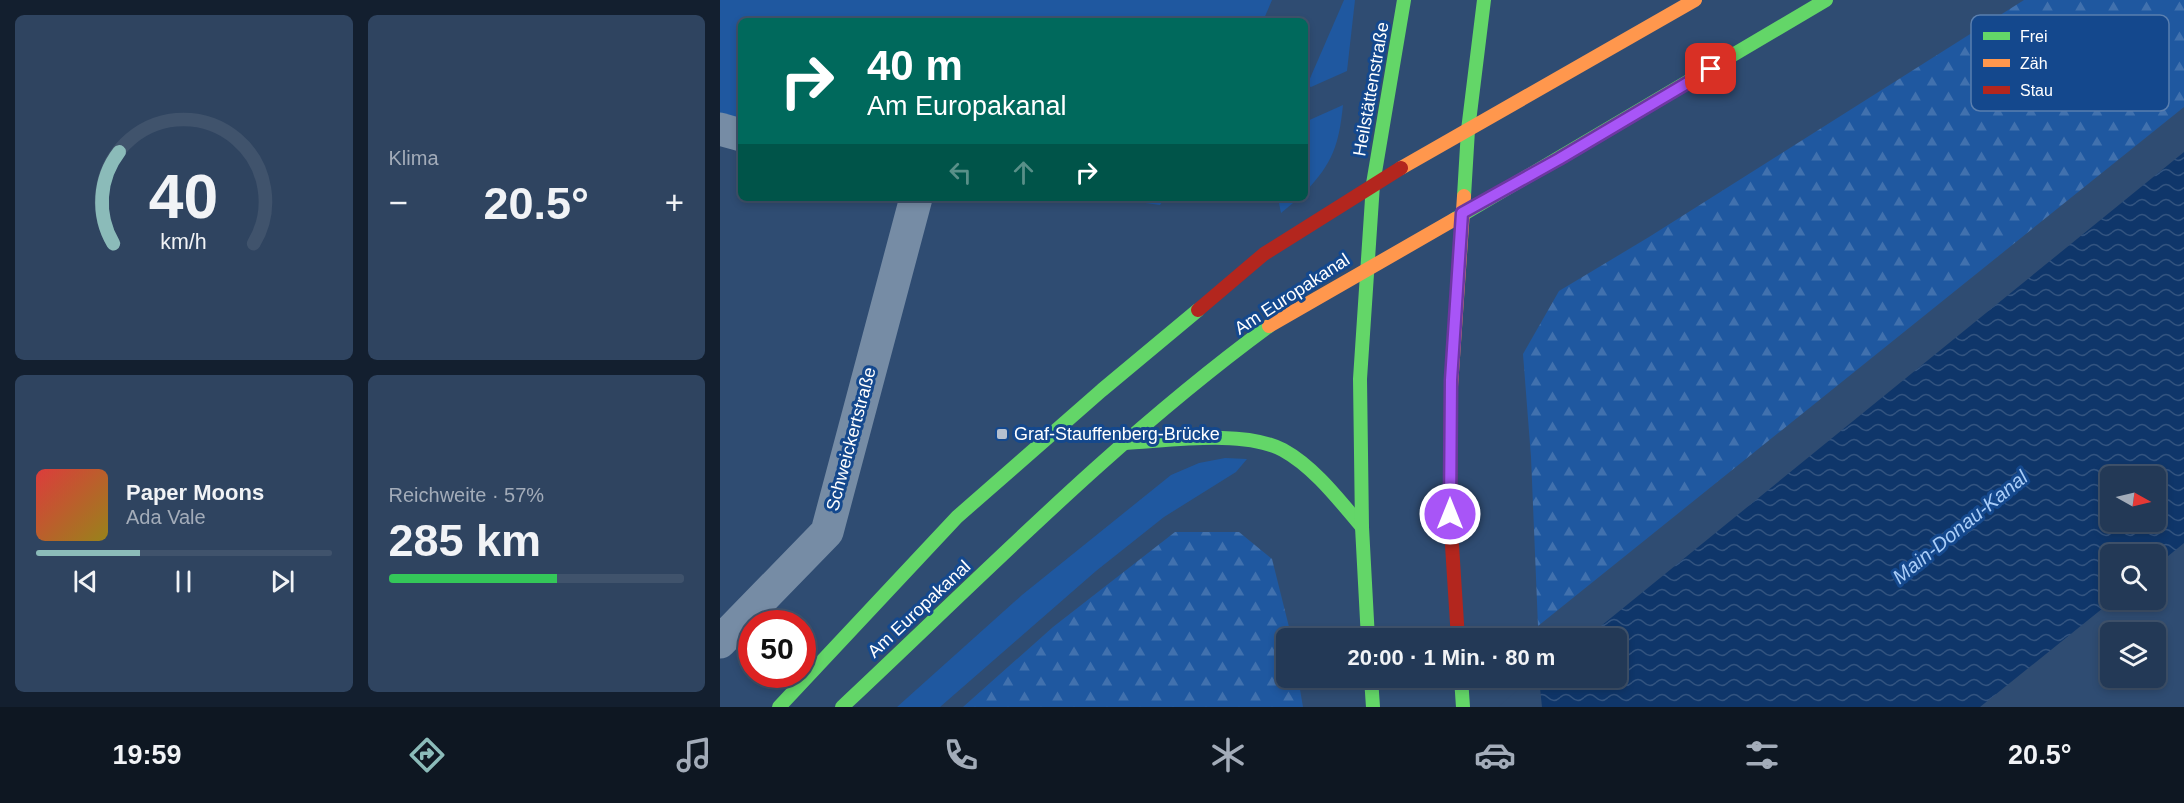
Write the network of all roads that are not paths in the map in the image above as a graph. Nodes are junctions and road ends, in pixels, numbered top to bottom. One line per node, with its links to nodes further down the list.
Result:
1 (1404, 0): 8 (main road, Heilstättenstraße)
2 (1484, 0): 6 (main road)
3 (1695, 0): 6 (main road, Am Europakanal)
4 (1826, 0): 10 (main road, Am Europakanal)
5 (720, 129): 7 (street)
6 (1468, 130): 8 (main road, Am Europakanal); 10 (main road)
7 (738, 134)
8 (1373, 184): 11 (main road, Heilstättenstraße); 19 (main road, Am Europakanal)
9 (915, 201): 16 (street, Schweickertstraße)
10 (1462, 213): 11 (main road, Am Europakanal); 15 (main road)
11 (1366, 267): 12 (main road, Am Europakanal); 13 (main road)
12 (1123, 443): 13 (main road); 20 (main road, Am Europakanal)
13 (1362, 527): 14 (main road)
14 (1367, 628)
15 (1457, 628)
16 (720, 642)
17 (1372, 688): 21 (main road)
18 (1462, 688): 22 (main road)
19 (779, 707)
20 (842, 707)
21 (1373, 707)
22 (1463, 707)

